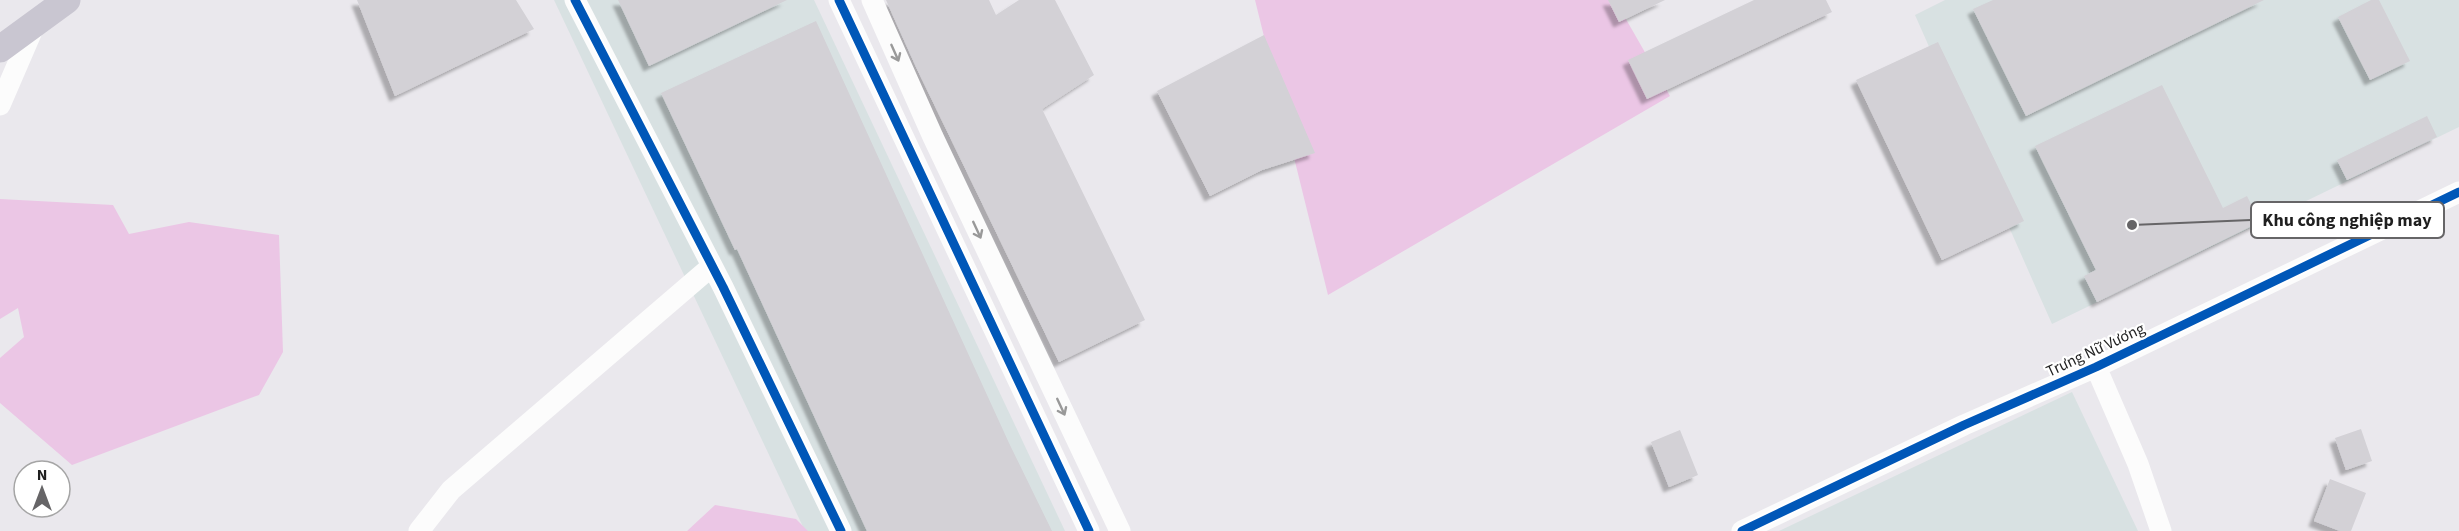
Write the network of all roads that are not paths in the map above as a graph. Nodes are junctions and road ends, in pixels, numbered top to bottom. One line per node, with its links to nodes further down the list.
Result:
1 (67, 0): 5 (main road)
2 (575, 0): 9 (street)
3 (839, 0): 13 (street)
4 (872, 0): 14 (street, one-way to 14)
5 (35, 24): 6 (main road); 7 (street)
6 (0, 49)
7 (0, 105)
8 (2459, 192): 10 (street, Trưng Nữ Vương)
9 (712, 266): 11 (street); 12 (street)
10 (2096, 367): 15 (street, Trưng Nữ Vương); 16 (street)
11 (419, 531)
12 (841, 531)
13 (1089, 531)
14 (1120, 531)
15 (1742, 531)
16 (2161, 531)

